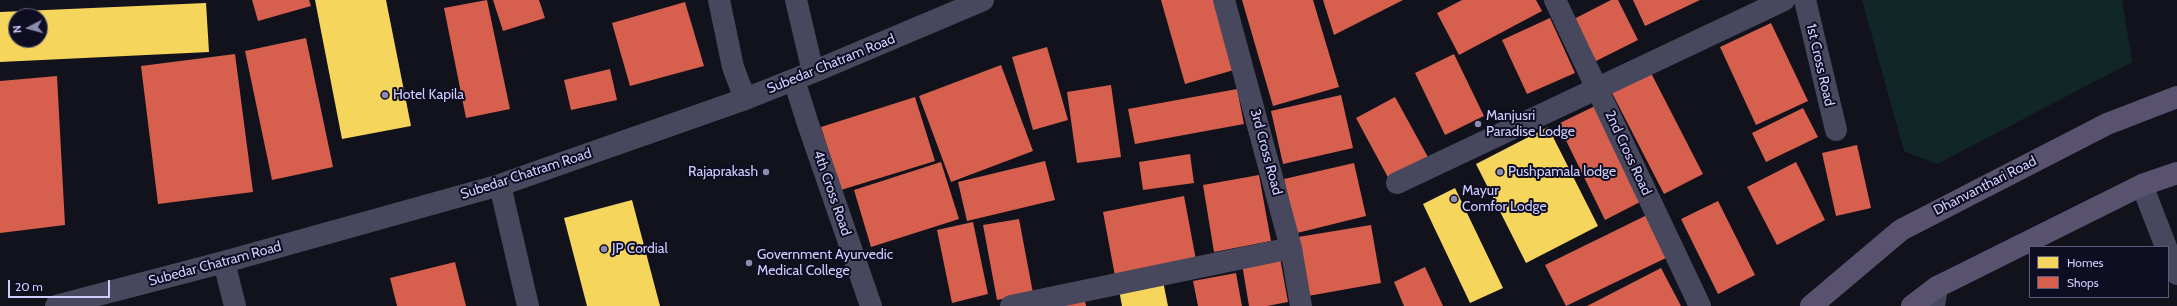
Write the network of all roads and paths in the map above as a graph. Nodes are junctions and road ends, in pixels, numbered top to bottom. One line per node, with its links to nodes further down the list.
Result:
1 (719, 0): 11 (street)
2 (796, 0): 8 (street, 4th Cross Road)
3 (983, 0): 8 (street, Subedar Chatram Road)
4 (1224, 0): 20 (street, 3rd Cross Road)
5 (1555, 0): 9 (street, 2nd Cross Road)
6 (1784, 0): 9 (street)
7 (1805, 0): 12 (street, 1st Cross Road)
8 (804, 76): 11 (street, Subedar Chatram Road); 28 (street, 4th Cross Road)
9 (1597, 88): 14 (street); 31 (street, 2nd Cross Road)
10 (2177, 97): 32 (main road, Dhanvanthari Road)
11 (745, 99): 15 (street, Subedar Chatram Road)
12 (1836, 130)
13 (2177, 173): 16 (main road)
14 (1397, 183)
15 (500, 185): 22 (street, Subedar Chatram Road); 27 (street)
16 (2142, 185): 18 (main road); 19 (street)
17 (2029, 246): 24 (main road)
18 (2030, 246)
19 (2166, 246)
20 (1291, 248): 29 (street); 30 (street, 3rd Cross Road)
21 (2169, 254): 23 (street)
22 (224, 262): 25 (street, Subedar Chatram Road); 26 (street)
23 (2177, 274)
24 (1936, 297): 33 (main road)
25 (56, 306)
26 (235, 306)
27 (528, 306)
28 (871, 306)
29 (1011, 306)
30 (1301, 306)
31 (1700, 306)
32 (1811, 306)
33 (1912, 306)

